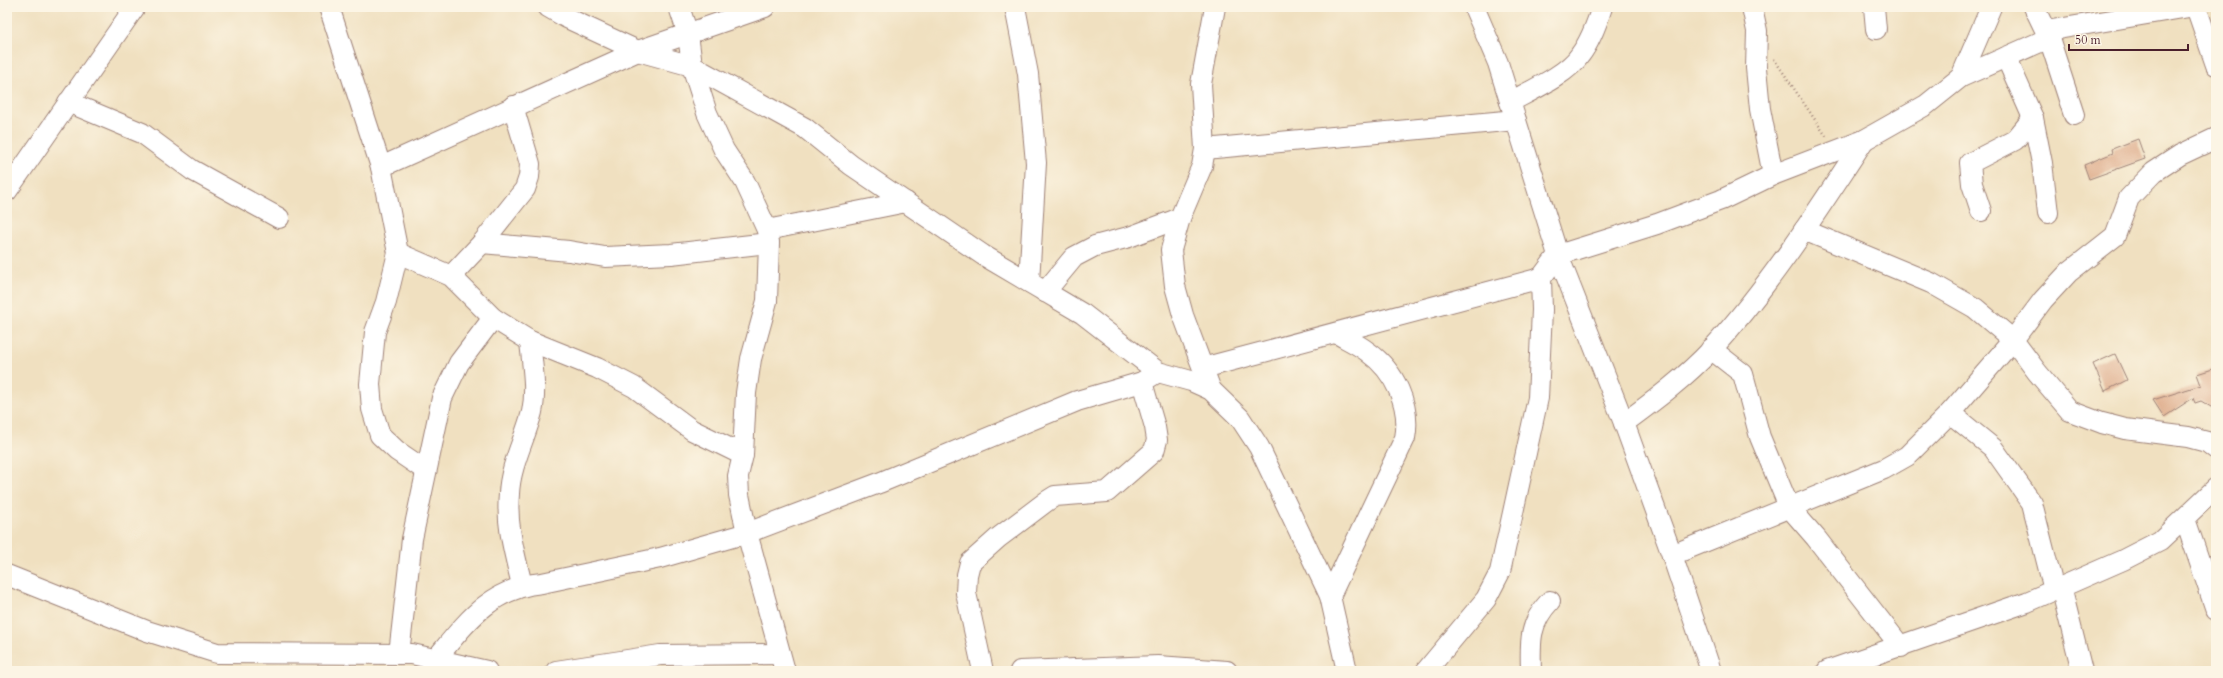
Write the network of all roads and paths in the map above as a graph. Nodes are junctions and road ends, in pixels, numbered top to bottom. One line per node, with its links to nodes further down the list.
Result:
1 (135, 7): 25 (street)
2 (330, 7): 34 (street)
3 (548, 7): 19 (street)
4 (679, 7): 17 (street)
5 (765, 7): 17 (street)
6 (1015, 7): 49 (street)
7 (1215, 7): 32 (street)
8 (1474, 7): 27 (street)
9 (1602, 7): 27 (street)
10 (1752, 7): 35 (street)
11 (1874, 7): 16 (street)
12 (1992, 7): 24 (street)
13 (2034, 7): 18 (street)
14 (2188, 7): 18 (street)
15 (2196, 7): 22 (street)
16 (1876, 29)
17 (688, 34): 19 (street); 23 (street)
18 (2047, 34): 20 (street); 28 (street)
19 (638, 51): 23 (street); 26 (street)
20 (2006, 57): 24 (street); 29 (street)
21 (1774, 58): 33 (path)
22 (2216, 65)
23 (692, 66): 37 (street); 43 (street)
24 (1961, 77): 31 (street)
25 (68, 102): 36 (street); 40 (street)
26 (513, 106): 34 (street); 44 (street)
27 (1513, 111): 32 (street); 46 (street)
28 (2074, 115)
29 (2033, 118): 38 (street); 39 (street)
30 (2216, 138): 52 (street)
31 (1864, 140): 33 (street); 42 (street)
32 (1205, 150): 41 (street)
33 (1836, 151): 35 (street)
34 (382, 167): 45 (street)
35 (1773, 175): 46 (street)
36 (7, 191)
37 (906, 202): 43 (street); 49 (street)
38 (1981, 211)
39 (2048, 213)
40 (279, 218)
41 (1180, 218): 49 (street); 55 (street)
42 (1804, 230): 52 (street); 54 (street)
43 (768, 236): 44 (street); 61 (street)
44 (482, 243): 47 (street)
45 (398, 254): 47 (street); 62 (street)
46 (1558, 255): 48 (street); 59 (street)
47 (451, 276): 50 (street)
48 (1541, 278): 51 (street); 86 (street)
49 (1037, 287): 56 (street)
50 (493, 318): 53 (street); 62 (street)
51 (1336, 333): 55 (street); 71 (street)
52 (2013, 340): 58 (street); 60 (street)
53 (530, 342): 61 (street); 69 (street)
54 (1711, 349): 59 (street); 64 (street)
55 (1203, 368): 57 (street)
56 (1150, 377): 57 (street); 66 (street); 82 (street)
57 (1211, 390): 71 (street)
58 (1950, 413): 64 (street); 70 (street)
59 (1624, 423): 67 (street)
60 (2216, 449)
61 (743, 455): 66 (street)
62 (425, 470): 75 (street)
63 (2216, 488): 65 (street)
64 (1789, 507): 67 (street); 74 (street)
65 (2185, 519): 70 (street); 73 (street)
66 (747, 533): 69 (street); 77 (street)
67 (1672, 556): 88 (street)
68 (7, 575): 75 (street)
69 (522, 585): 76 (street)
70 (2058, 589): 74 (street); 90 (street)
71 (1330, 596): 85 (street)
72 (1550, 601): 87 (street)
73 (2216, 610)
74 (1901, 647): 78 (street)
75 (407, 660): 76 (street)
76 (435, 660): 80 (street)
77 (783, 662): 81 (street)
78 (1871, 663): 89 (street)
79 (1159, 669): 83 (street); 84 (street)
80 (486, 671)
81 (556, 671)
82 (983, 671)
83 (1020, 671)
84 (1227, 671)
85 (1347, 671)
86 (1426, 671)
87 (1531, 671)
88 (1711, 671)
89 (1827, 671)
90 (2082, 671)

